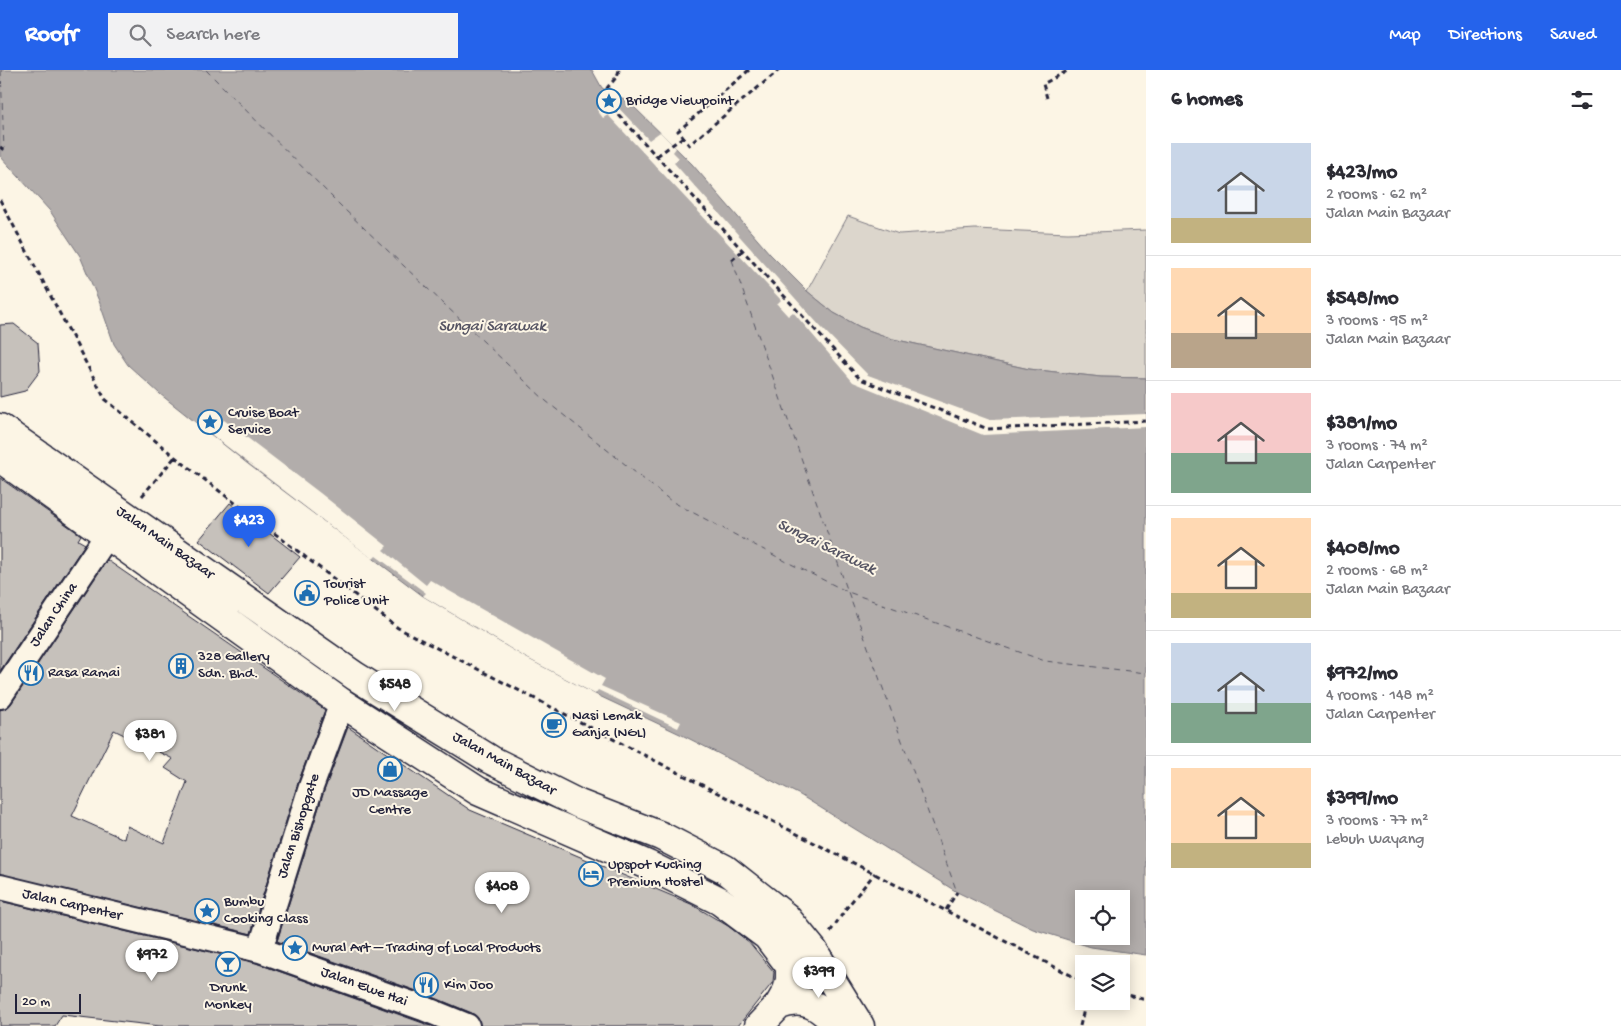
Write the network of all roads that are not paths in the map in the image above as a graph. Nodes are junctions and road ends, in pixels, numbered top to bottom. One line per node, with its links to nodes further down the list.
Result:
1 (0, 428): 3 (main road, Jalan Main Bazaar)
2 (0, 458): 3 (main road, Jalan Main Bazaar)
3 (117, 525): 4 (street, Jalan China); 5 (main road, Jalan Main Bazaar); 8 (main road, Jalan Main Bazaar)
4 (0, 696)
5 (342, 703): 7 (street, Jalan Bishopgate); 9 (main road, Jalan Main Bazaar)
6 (0, 887): 7 (street, Jalan Carpenter)
7 (260, 950): 10 (street, Jalan Ewe Hai)
8 (840, 992): 12 (main road); 13 (main road, Jalan Main Bazaar)
9 (780, 1005): 11 (main road); 12 (main road)
10 (466, 1026)
11 (759, 1026)
12 (840, 1026)
13 (860, 1026)

